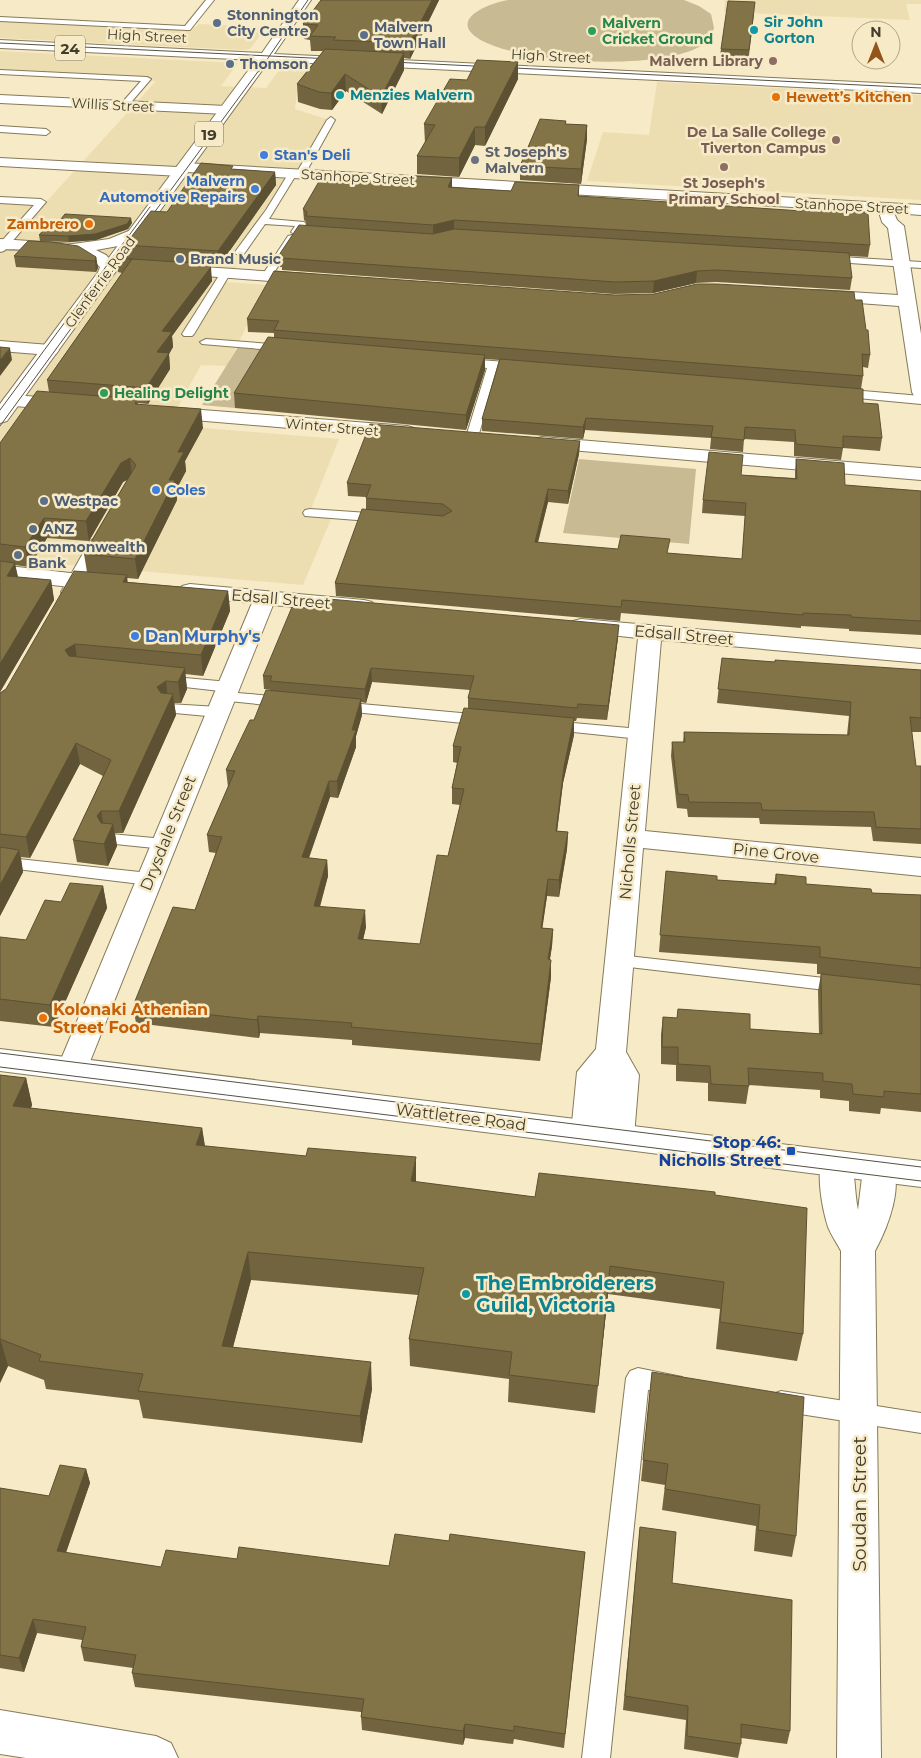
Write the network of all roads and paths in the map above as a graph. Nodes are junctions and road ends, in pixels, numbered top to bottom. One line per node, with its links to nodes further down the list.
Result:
1 (210, 0): 3 (lane)
2 (305, 0): 5 (street, Glenferrie Road / 19)
3 (0, 19)
4 (0, 44): 5 (street, High Street / 24)
5 (265, 57): 7 (street, High Street / 24); 10 (street, Glenferrie Road / 19)
6 (0, 72): 9 (lane)
7 (921, 89)
8 (0, 99): 9 (street, Willis Street)
9 (124, 105): 10 (street, Willis Street)
10 (226, 110): 15 (street, Glenferrie Road / 19)
11 (331, 120): 16 (lane)
12 (0, 129): 13 (lane)
13 (46, 132)
14 (1, 162): 15 (street, Stanhope Street)
15 (182, 169): 16 (street, Stanhope Street); 23 (street, Glenferrie Road / 19)
16 (296, 173): 18 (street, Stanhope Street); 21 (lane)
17 (0, 200): 24 (lane)
18 (885, 208): 19 (street, Stanhope Street); 22 (street)
19 (902, 209): 20 (street, Stanhope Street); 22 (street)
20 (921, 210)
21 (262, 221): 26 (lane); 34 (lane)
22 (896, 226): 28 (street)
23 (136, 233): 25 (street); 32 (street, Glenferrie Road / 19)
24 (1, 246): 25 (street)
25 (58, 248): 32 (street)
26 (240, 252)
27 (813, 258): 28 (lane)
28 (902, 264): 29 (lane); 37 (street)
29 (921, 265)
30 (131, 267): 32 (street)
31 (156, 268): 33 (street)
32 (109, 269): 42 (street, Glenferrie Road / 19)
33 (225, 274): 34 (street); 38 (lane)
34 (266, 277): 35 (street)
35 (325, 281)
36 (800, 294): 37 (street)
37 (908, 301): 46 (street)
38 (188, 334)
39 (206, 342): 41 (lane)
40 (0, 346): 42 (street)
41 (296, 349)
42 (50, 350): 49 (street, Glenferrie Road / 19)
43 (445, 361): 44 (lane)
44 (494, 364): 45 (lane); 55 (lane)
45 (534, 369)
46 (921, 392)
47 (831, 393): 48 (lane)
48 (921, 400)
49 (12, 401): 50 (street); 52 (street, Glenferrie Road / 19)
50 (87, 407)
51 (144, 411): 53 (street, Winter Street)
52 (0, 417)
53 (423, 434)
54 (452, 436): 55 (street)
55 (482, 438)
56 (521, 441): 57 (street)
57 (921, 474)
58 (310, 512): 59 (lane)
59 (396, 520)
60 (106, 525): 62 (lane)
61 (0, 572): 62 (street)
62 (74, 582): 63 (street); 66 (lane)
63 (129, 586)
64 (167, 589): 65 (street, Edsall Street)
65 (265, 598): 67 (street, Edsall Street); 72 (street, Drysdale Street)
66 (62, 602)
67 (383, 608)
68 (561, 624): 69 (street, Edsall Street)
69 (650, 632): 70 (street, Edsall Street); 78 (street, Nicholls Street)
70 (921, 656)
71 (152, 680): 72 (lane)
72 (224, 699): 73 (lane); 75 (lane); 81 (street, Drysdale Street)
73 (305, 704)
74 (325, 706): 76 (lane)
75 (169, 709)
76 (493, 721)
77 (533, 724): 78 (lane)
78 (640, 734): 79 (street, Nicholls Street)
79 (631, 838): 83 (street, Pine Grove); 85 (street, Nicholls Street)
80 (111, 840): 81 (lane)
81 (164, 844): 84 (street, Drysdale Street)
82 (0, 862): 84 (lane)
83 (921, 867)
84 (149, 879): 89 (street, Drysdale Street)
85 (619, 961): 86 (lane); 87 (street, Nicholls Street)
86 (864, 988)
87 (611, 1052): 90 (street); 91 (street)
88 (0, 1060): 89 (street, Wattletree Road)
89 (72, 1069): 90 (street, Wattletree Road)
90 (586, 1132): 91 (street, Wattletree Road)
91 (618, 1136): 92 (street, Wattletree Road)
92 (836, 1163): 93 (street, Wattletree Road); 95 (street, Soudan Street)
93 (879, 1168): 94 (street, Wattletree Road); 95 (street)
94 (921, 1174)
95 (858, 1250): 98 (street, Soudan Street)
96 (694, 1387): 102 (lane)
97 (760, 1398): 98 (lane)
98 (859, 1413): 99 (lane); 103 (street, Soudan Street)
99 (921, 1423)
100 (0, 1732): 101 (street)
101 (156, 1758)
102 (596, 1758)
103 (859, 1758)

